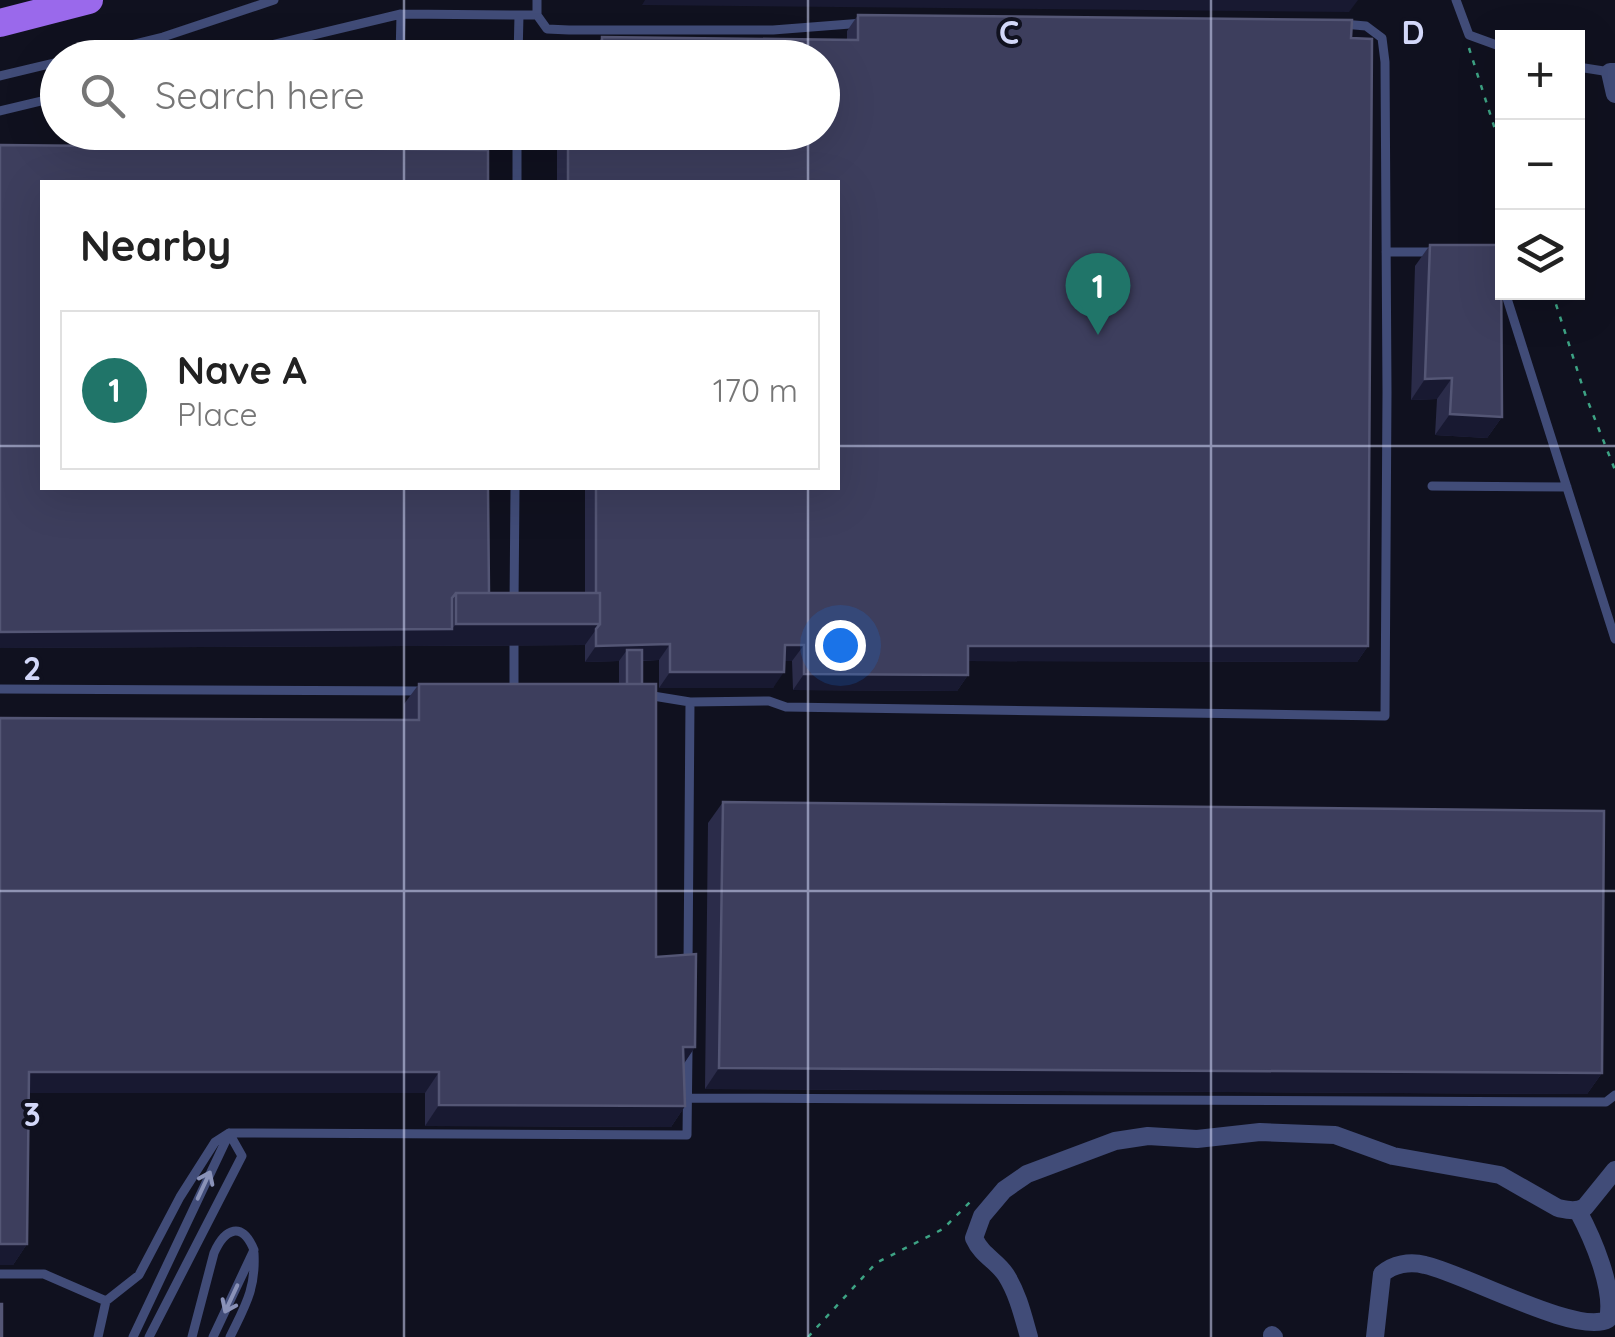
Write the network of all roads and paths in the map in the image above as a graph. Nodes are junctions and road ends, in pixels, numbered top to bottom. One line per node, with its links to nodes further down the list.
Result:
1 (20, 0): 6 (main road)
2 (89, 0): 10 (main road)
3 (274, 0): 14 (lane)
4 (536, 0): 9 (lane)
5 (1456, 0): 13 (lane)
6 (0, 5)
7 (401, 14): 8 (lane); 15 (lane); 16 (lane)
8 (519, 15): 9 (lane); 17 (lane)
9 (537, 15): 11 (lane)
10 (0, 22)
11 (866, 23)
12 (1322, 24): 29 (lane)
13 (1470, 35): 18 (lane); 26 (path)
14 (147, 40)
15 (288, 40)
16 (400, 40)
17 (518, 40)
18 (1495, 44)
19 (40, 66): 22 (lane)
20 (1585, 67): 21 (lane)
21 (1613, 72): 23 (street)
22 (0, 76)
23 (1615, 94)
24 (40, 102): 25 (lane)
25 (0, 112)
26 (1495, 131)
27 (517, 150): 28 (lane)
28 (516, 180)
29 (1386, 252): 30 (lane); 44 (lane)
30 (1439, 252)
31 (1508, 300): 35 (lane)
32 (1555, 300): 33 (path)
33 (1615, 470)
34 (1432, 486): 35 (lane)
35 (1566, 487): 37 (lane)
36 (515, 490): 42 (lane)
37 (1615, 639)
38 (0, 689): 39 (lane)
39 (437, 692)
40 (494, 692): 42 (lane)
41 (533, 692): 42 (lane)
42 (514, 693)
43 (642, 694): 44 (lane)
44 (690, 702): 45 (lane)
45 (688, 981)
46 (688, 1040): 48 (lane)
47 (1615, 1095): 48 (lane)
48 (687, 1098): 49 (lane)
49 (229, 1134): 55 (lane); 57 (lane, one-way to 49); 58 (lane)
50 (1615, 1170): 52 (street)
51 (977, 1196): 62 (path)
52 (1578, 1211): 63 (street); 64 (street)
53 (254, 1250): 59 (lane); 60 (lane, one-way to 60); 61 (lane)
54 (0, 1274): 55 (lane)
55 (106, 1300): 56 (lane)
56 (98, 1337)
57 (133, 1337)
58 (149, 1337)
59 (192, 1337)
60 (213, 1337)
61 (230, 1337)
62 (808, 1337)
63 (1029, 1337)
64 (1376, 1337)

